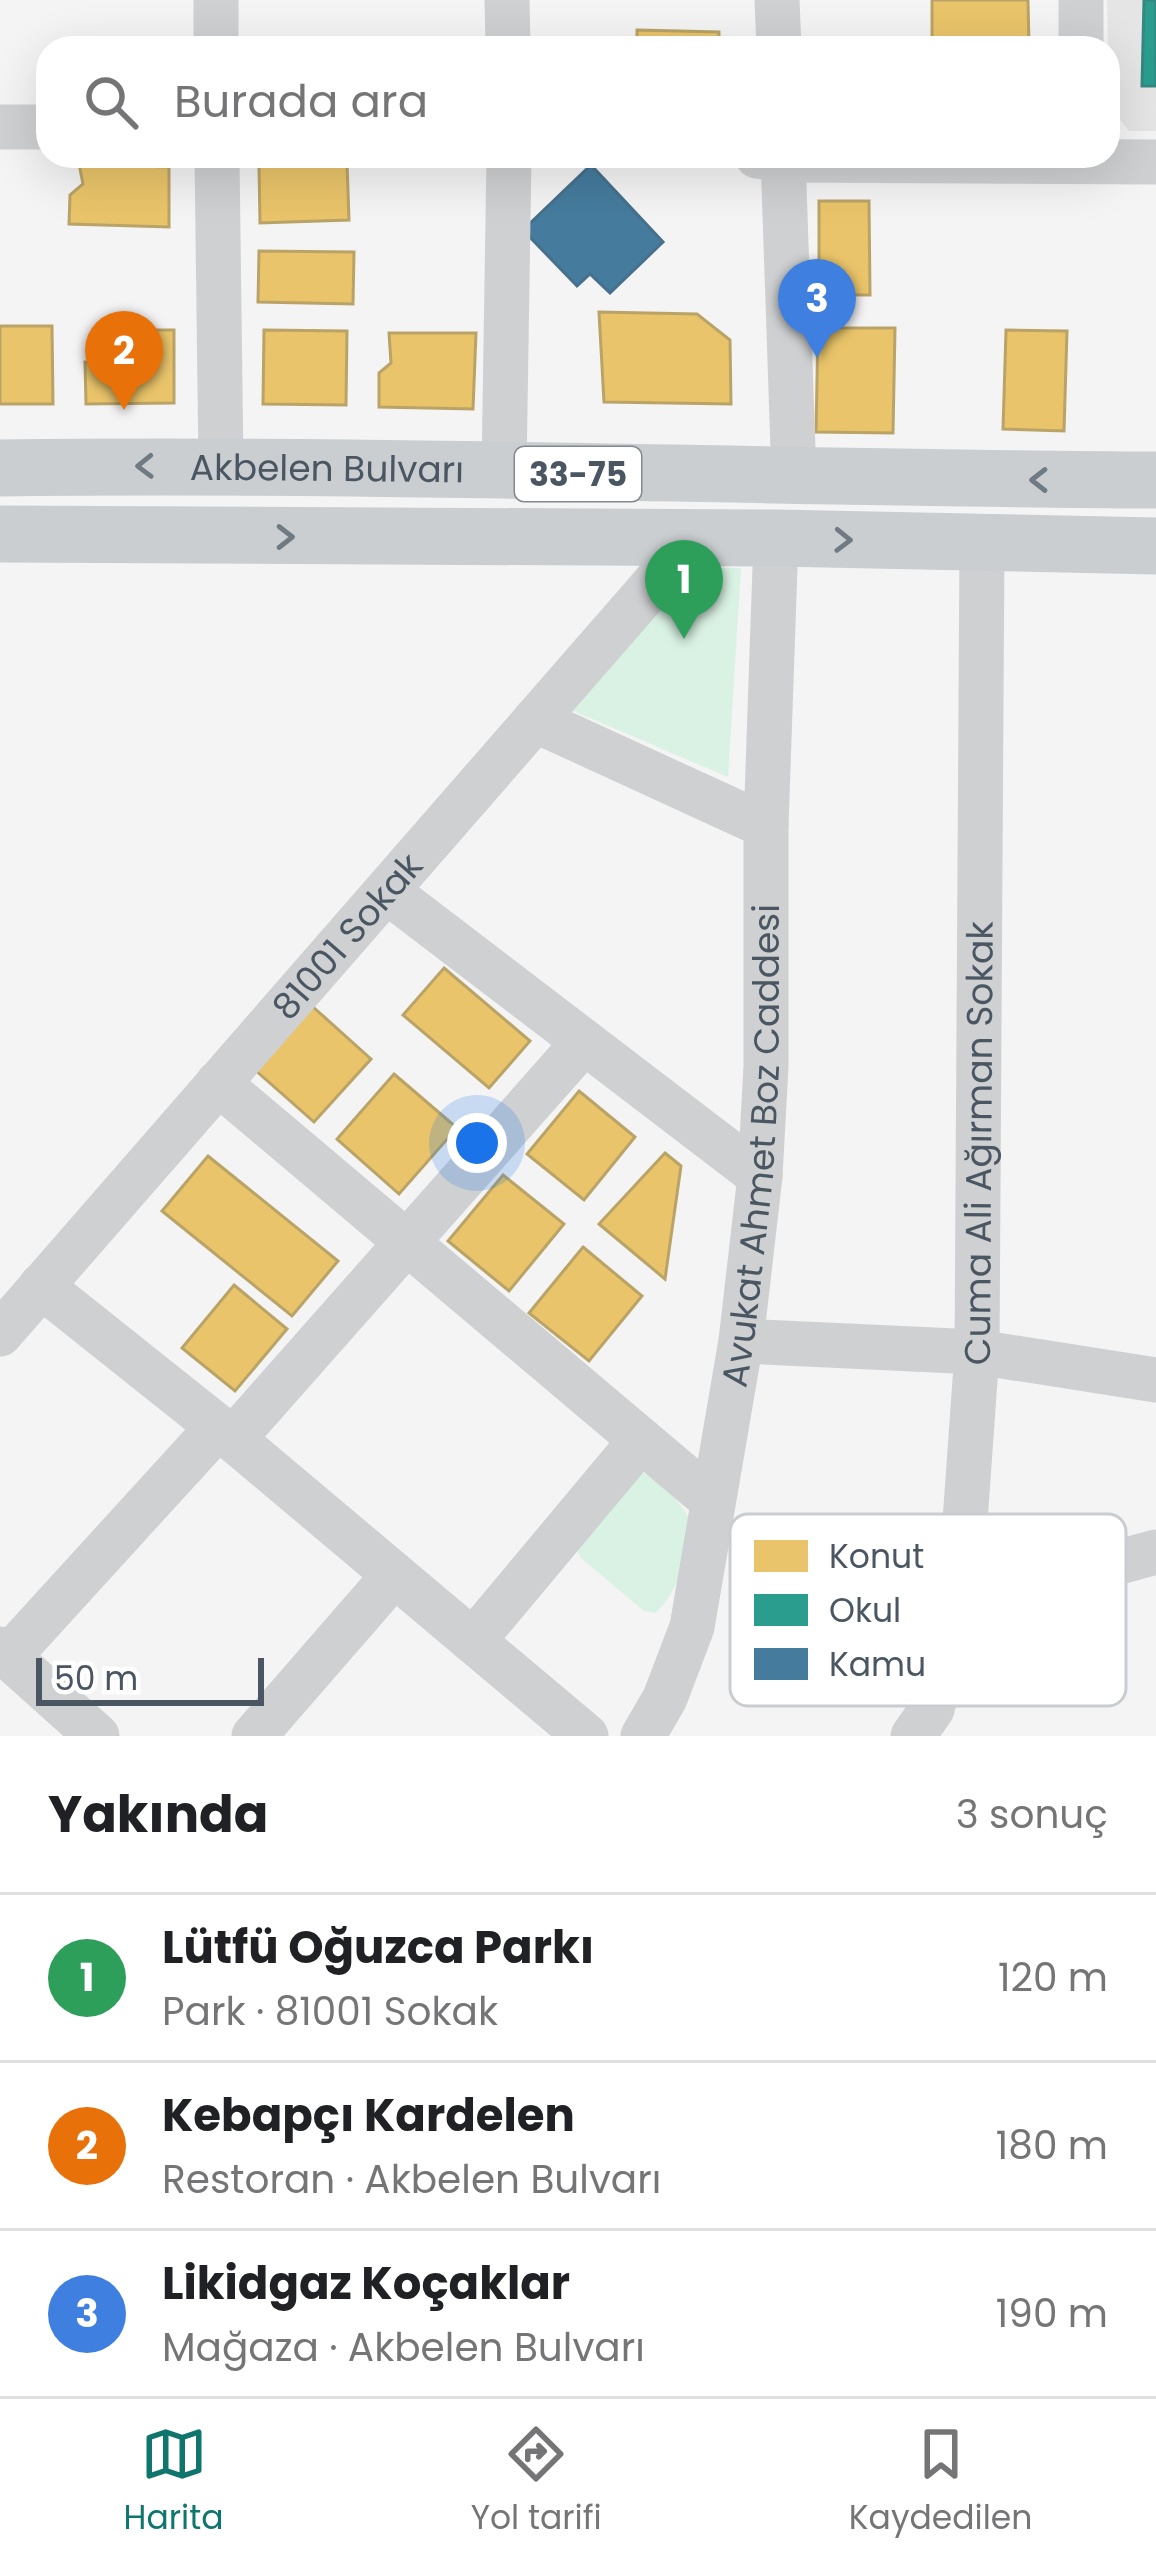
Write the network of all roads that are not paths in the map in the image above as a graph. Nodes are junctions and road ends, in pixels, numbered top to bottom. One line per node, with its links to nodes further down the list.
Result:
1 (216, 0): 5 (street)
2 (507, 0): 6 (street)
3 (777, 0): 7 (street)
4 (1082, 0): 8 (street)
5 (216, 36)
6 (508, 36)
7 (778, 36)
8 (1081, 36)
9 (0, 127): 10 (street)
10 (36, 127)
11 (1120, 160): 12 (street)
12 (1156, 162)
13 (218, 168): 16 (street)
14 (509, 168): 18 (street)
15 (775, 168): 19 (street)
16 (221, 465): 17 (main road, Akbelen Bulvarı / 33-75, one-way to 17); 18 (main road, Akbelen Bulvarı / 33-75)
17 (0, 467)
18 (503, 472): 19 (main road, Akbelen Bulvarı / 33-75)
19 (794, 478): 20 (main road, Akbelen Bulvarı / 33-75, one-way to 19)
20 (1156, 480)
21 (0, 535): 23 (main road, Akbelen Bulvarı / 33-75, one-way to 23)
22 (776, 538): 23 (main road, Akbelen Bulvarı / 33-75); 24 (main road, Akbelen Bulvarı / 33-75, one-way to 24); 27 (street, Avukat Ahmet Boz Caddesi)
23 (693, 539): 26 (street, 81001 Sokak)
24 (982, 542): 25 (main road, Akbelen Bulvarı / 33-75); 36 (street, Cuma Ali Ağırman Sokak)
25 (1156, 546)
26 (535, 720): 27 (street); 28 (street, 81001 Sokak)
27 (766, 826): 31 (street, Avukat Ahmet Boz Caddesi)
28 (388, 892): 29 (street); 30 (street, 81001 Sokak)
29 (584, 1042): 31 (street); 32 (street)
30 (218, 1083): 32 (street); 33 (street, 81001 Sokak)
31 (760, 1176): 35 (street, Avukat Ahmet Boz Caddesi)
32 (406, 1240): 38 (street); 39 (street)
33 (41, 1286): 34 (street, 81001 Sokak); 38 (street)
34 (0, 1334)
35 (741, 1341): 36 (street); 40 (street, Avukat Ahmet Boz Caddesi)
36 (977, 1352): 37 (street); 41 (street, Cuma Ali Ağırman Sokak)
37 (1156, 1380)
38 (225, 1433): 44 (street); 46 (street)
39 (641, 1440): 40 (street); 45 (street)
40 (712, 1500): 50 (street, Avukat Ahmet Boz Caddesi)
41 (966, 1514)
42 (1156, 1552): 43 (street)
43 (1126, 1560)
44 (394, 1575): 45 (street); 48 (street)
45 (473, 1641): 49 (street)
46 (4, 1653): 47 (street)
47 (97, 1736)
48 (254, 1736)
49 (586, 1736)
50 (643, 1736)

